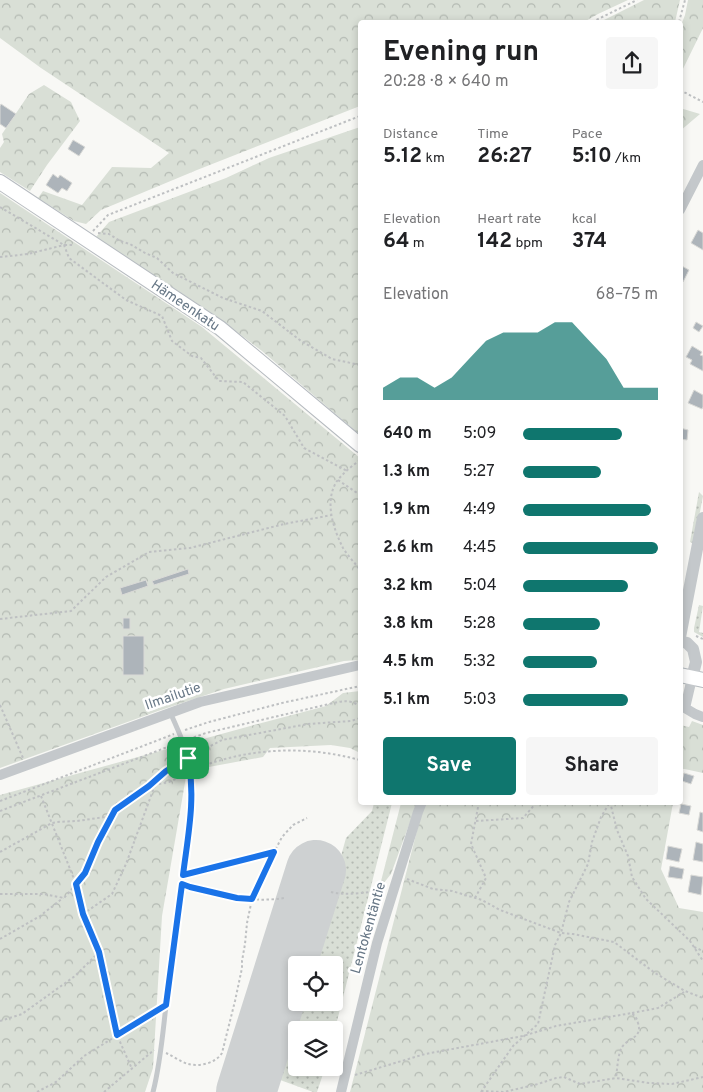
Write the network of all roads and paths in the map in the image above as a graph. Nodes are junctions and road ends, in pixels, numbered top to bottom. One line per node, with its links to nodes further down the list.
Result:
1 (637, 0): 3 (path)
2 (685, 0): 4 (path)
3 (596, 20)
4 (680, 20)
5 (683, 92): 6 (path)
6 (703, 102)
7 (358, 117): 13 (path)
8 (703, 164): 9 (street)
9 (700, 177): 11 (street)
10 (0, 182): 13 (main road, Hämeenkatu)
11 (683, 205)
12 (0, 207): 14 (path)
13 (88, 236): 14 (path); 16 (path); 17 (main road, Hämeenkatu)
14 (64, 245): 15 (path); 19 (path)
15 (0, 257)
16 (358, 365)
17 (358, 443)
18 (358, 462): 19 (path)
19 (348, 471): 20 (path)
20 (338, 480): 21 (path); 22 (path)
21 (358, 494)
22 (332, 515): 25 (path); 26 (path)
23 (703, 518): 24 (street)
24 (701, 542): 27 (street)
25 (358, 567)
26 (0, 619)
27 (683, 623)
28 (683, 642): 29 (street)
29 (698, 649): 31 (street)
30 (358, 665): 34 (street, Ilmailutie)
31 (692, 678): 33 (street)
32 (0, 705): 39 (path)
33 (683, 709): 35 (street)
34 (170, 712): 37 (lane); 39 (street, Ilmailutie)
35 (703, 717)
36 (358, 719): 37 (path)
37 (188, 758): 40 (lane); 43 (path)
38 (358, 759): 40 (path)
39 (25, 765): 41 (street, Ilmailutie)
40 (191, 773): 42 (path); 56 (lane)
41 (0, 775)
42 (155, 785): 43 (path); 67 (path)
43 (149, 786): 50 (path)
44 (40, 796): 53 (path)
45 (421, 805): 57 (street, Lentokentäntie)
46 (479, 805): 52 (path)
47 (534, 805): 52 (path)
48 (608, 805): 68 (path)
49 (611, 805): 70 (path)
50 (115, 810): 53 (path); 58 (path)
51 (306, 818): 55 (path)
52 (476, 821): 65 (path)
53 (52, 823): 54 (path); 58 (path)
54 (0, 852)
55 (274, 852): 56 (path); 66 (path)
56 (183, 875): 59 (lane)
57 (398, 876): 60 (street, Lentokentäntie); 65 (path)
58 (76, 884): 63 (path); 67 (path)
59 (182, 884): 66 (path); 76 (lane)
60 (394, 887): 61 (path); 84 (street, Lentokentäntie)
61 (331, 892)
62 (0, 894): 63 (path)
63 (64, 898): 69 (path)
64 (284, 898): 66 (path)
65 (475, 898): 68 (path)
66 (252, 899): 81 (path)
67 (83, 914): 72 (path)
68 (561, 933): 74 (path); 80 (path)
69 (0, 939)
70 (693, 947): 71 (path); 73 (path)
71 (703, 951)
72 (99, 952): 78 (path); 79 (path)
73 (703, 961)
74 (685, 991): 75 (path); 77 (path)
75 (703, 998)
76 (166, 1005): 79 (path); 81 (lane)
77 (632, 1013): 80 (path); 85 (path)
78 (0, 1021)
79 (117, 1035): 82 (path); 86 (path)
80 (524, 1036): 84 (path); 90 (path)
81 (162, 1051): 82 (path); 88 (lane)
82 (132, 1068): 87 (path)
83 (703, 1077): 85 (path)
84 (344, 1078): 89 (street, Lentokentäntie)
85 (616, 1078): 90 (path)
86 (37, 1092)
87 (104, 1092)
88 (153, 1092)
89 (341, 1092)
90 (481, 1092)

